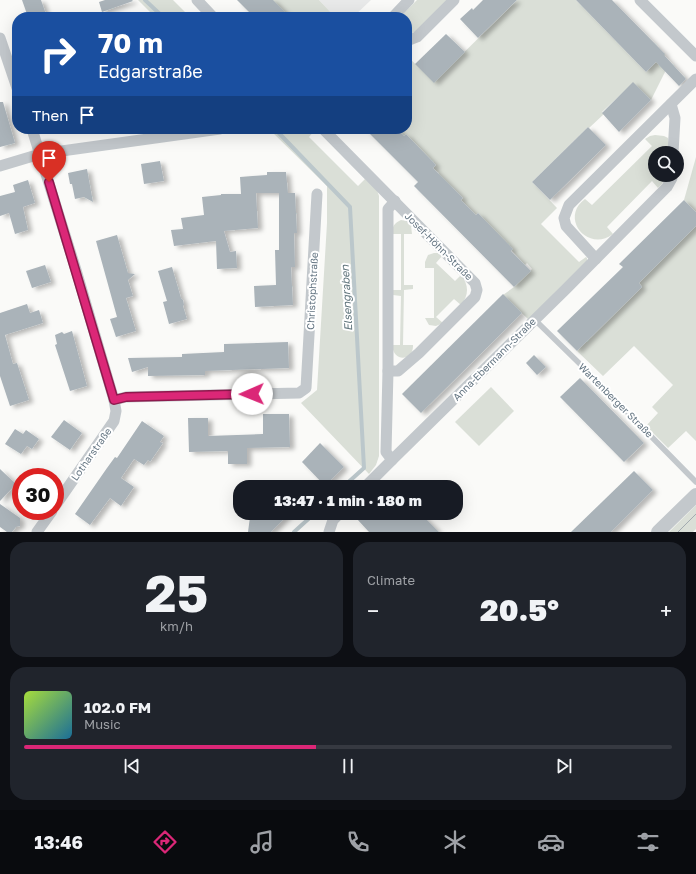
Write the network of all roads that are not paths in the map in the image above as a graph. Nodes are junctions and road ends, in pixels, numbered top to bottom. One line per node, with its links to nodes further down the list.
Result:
1 (196, 0): 5 (street)
2 (409, 0): 6 (street)
3 (454, 0): 8 (street)
4 (640, 0): 9 (street)
5 (208, 12)
6 (398, 12)
7 (0, 38): 10 (street)
8 (412, 40)
9 (696, 56)
10 (12, 73)
11 (696, 79): 12 (street)
12 (671, 104): 16 (street); 22 (street)
13 (34, 134): 17 (street, Lotharstraße)
14 (184, 134): 17 (street)
15 (328, 134): 21 (street, Josef-Höhn-Straße)
16 (673, 146)
17 (40, 154): 18 (street); 25 (street, Lotharstraße)
18 (0, 166)
19 (670, 182): 22 (street, Anna-Ebermann-Straße)
20 (317, 194): 25 (street, Christophstraße)
21 (394, 201): 24 (street); 24 (street, Josef-Höhn-Straße)
22 (596, 258): 23 (street, Anna-Ebermann-Straße)
23 (534, 319): 26 (street, Anna-Ebermann-Straße); 28 (lane, Wartenberger Straße)
24 (388, 371): 26 (street)
25 (114, 400): 29 (street, Lotharstraße)
26 (392, 460): 27 (street)
27 (372, 480)
28 (696, 482)
29 (64, 493)
30 (696, 495): 35 (street)
31 (46, 520): 33 (street)
32 (333, 520): 34 (street)
33 (37, 532)
34 (329, 532)
35 (658, 532)

